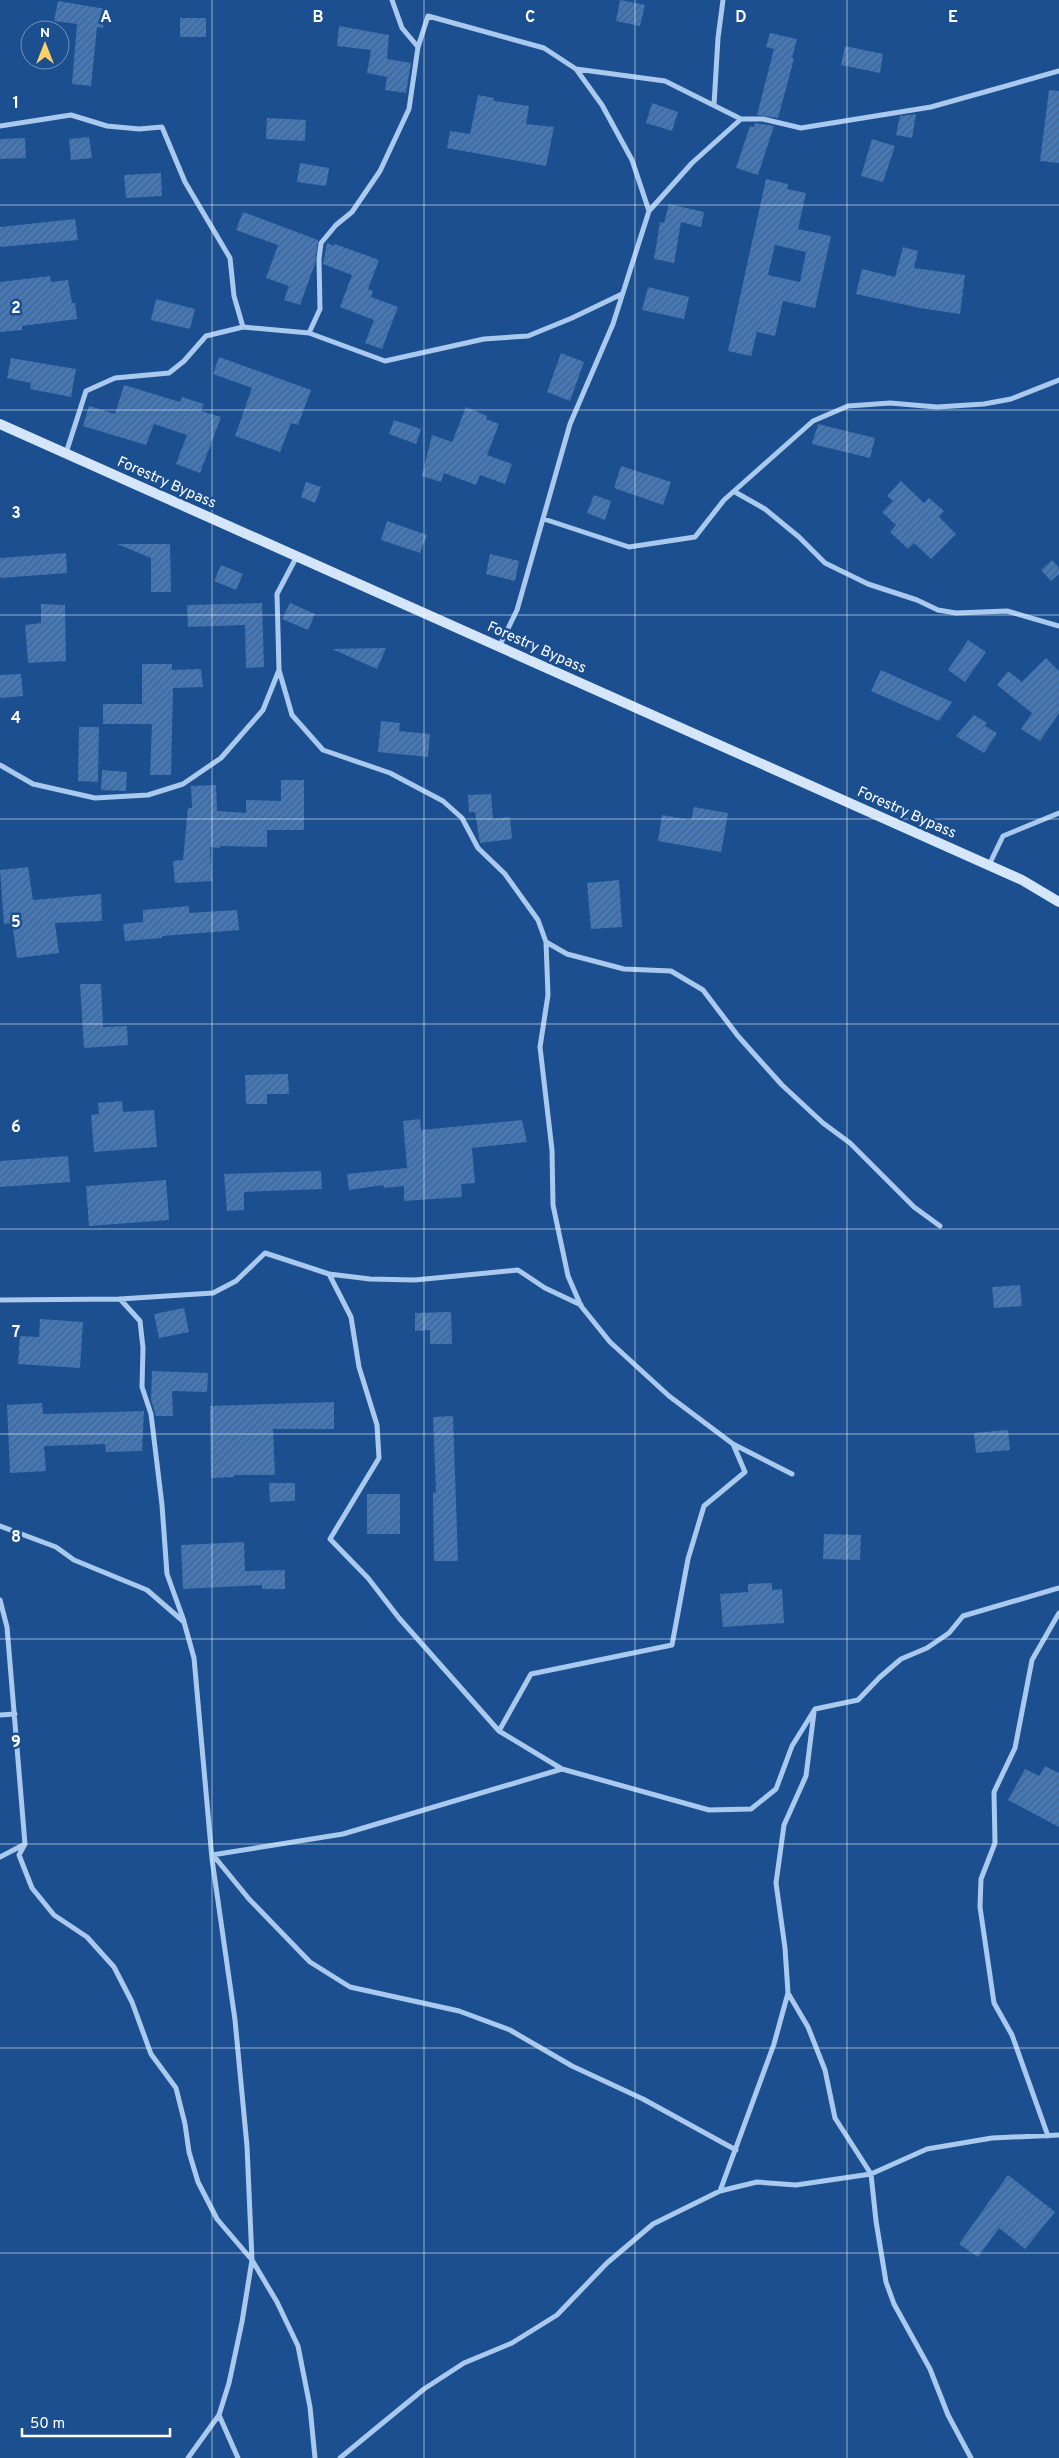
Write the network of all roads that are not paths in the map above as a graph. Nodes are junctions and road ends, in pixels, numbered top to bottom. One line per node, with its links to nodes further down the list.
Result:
1 (392, 0): 3 (street)
2 (723, 0): 6 (street)
3 (418, 47): 4 (street); 12 (street)
4 (576, 69): 6 (street); 9 (street)
5 (1059, 71): 7 (street)
6 (714, 105): 7 (street)
7 (741, 119): 9 (street)
8 (0, 126): 11 (street)
9 (649, 210): 10 (street)
10 (622, 294): 12 (street); 17 (street)
11 (243, 327): 12 (street); 15 (street)
12 (309, 334)
13 (1059, 380): 16 (street)
14 (0, 424): 15 (street, Forestry Bypass)
15 (65, 454): 18 (street, Forestry Bypass)
16 (735, 492): 17 (street); 19 (street)
17 (544, 519): 20 (street)
18 (297, 555): 20 (street, Forestry Bypass); 21 (street)
19 (1059, 626)
20 (499, 647): 24 (street, Forestry Bypass)
21 (279, 670): 22 (street); 26 (street)
22 (0, 765)
23 (1059, 813): 24 (street)
24 (989, 866): 25 (street, Forestry Bypass)
25 (1059, 902)
26 (546, 942): 27 (street); 31 (street)
27 (940, 1226)
28 (329, 1274): 29 (street); 31 (street); 42 (street)
29 (120, 1299): 30 (street); 38 (street)
30 (0, 1300)
31 (581, 1306): 32 (street)
32 (733, 1444): 33 (street); 42 (street)
33 (792, 1474)
34 (0, 1526): 38 (street)
35 (1059, 1588): 39 (street)
36 (0, 1600): 40 (street)
37 (1059, 1613): 49 (street)
38 (184, 1622): 46 (street)
39 (815, 1709): 43 (street); 47 (street)
40 (14, 1714): 41 (street); 44 (street)
41 (0, 1715)
42 (499, 1731): 43 (street)
43 (562, 1769): 46 (street)
44 (25, 1844): 45 (street); 53 (street)
45 (0, 1857)
46 (212, 1857): 50 (street); 53 (street)
47 (788, 1993): 50 (street); 51 (street)
48 (1059, 2135): 49 (street)
49 (1048, 2136): 51 (street)
50 (736, 2150): 52 (street)
51 (872, 2174): 52 (street); 59 (street)
52 (720, 2191): 58 (street)
53 (252, 2260): 54 (street); 57 (street)
54 (219, 2415): 55 (street); 56 (street)
55 (188, 2458)
56 (238, 2458)
57 (315, 2458)
58 (340, 2458)
59 (970, 2458)

